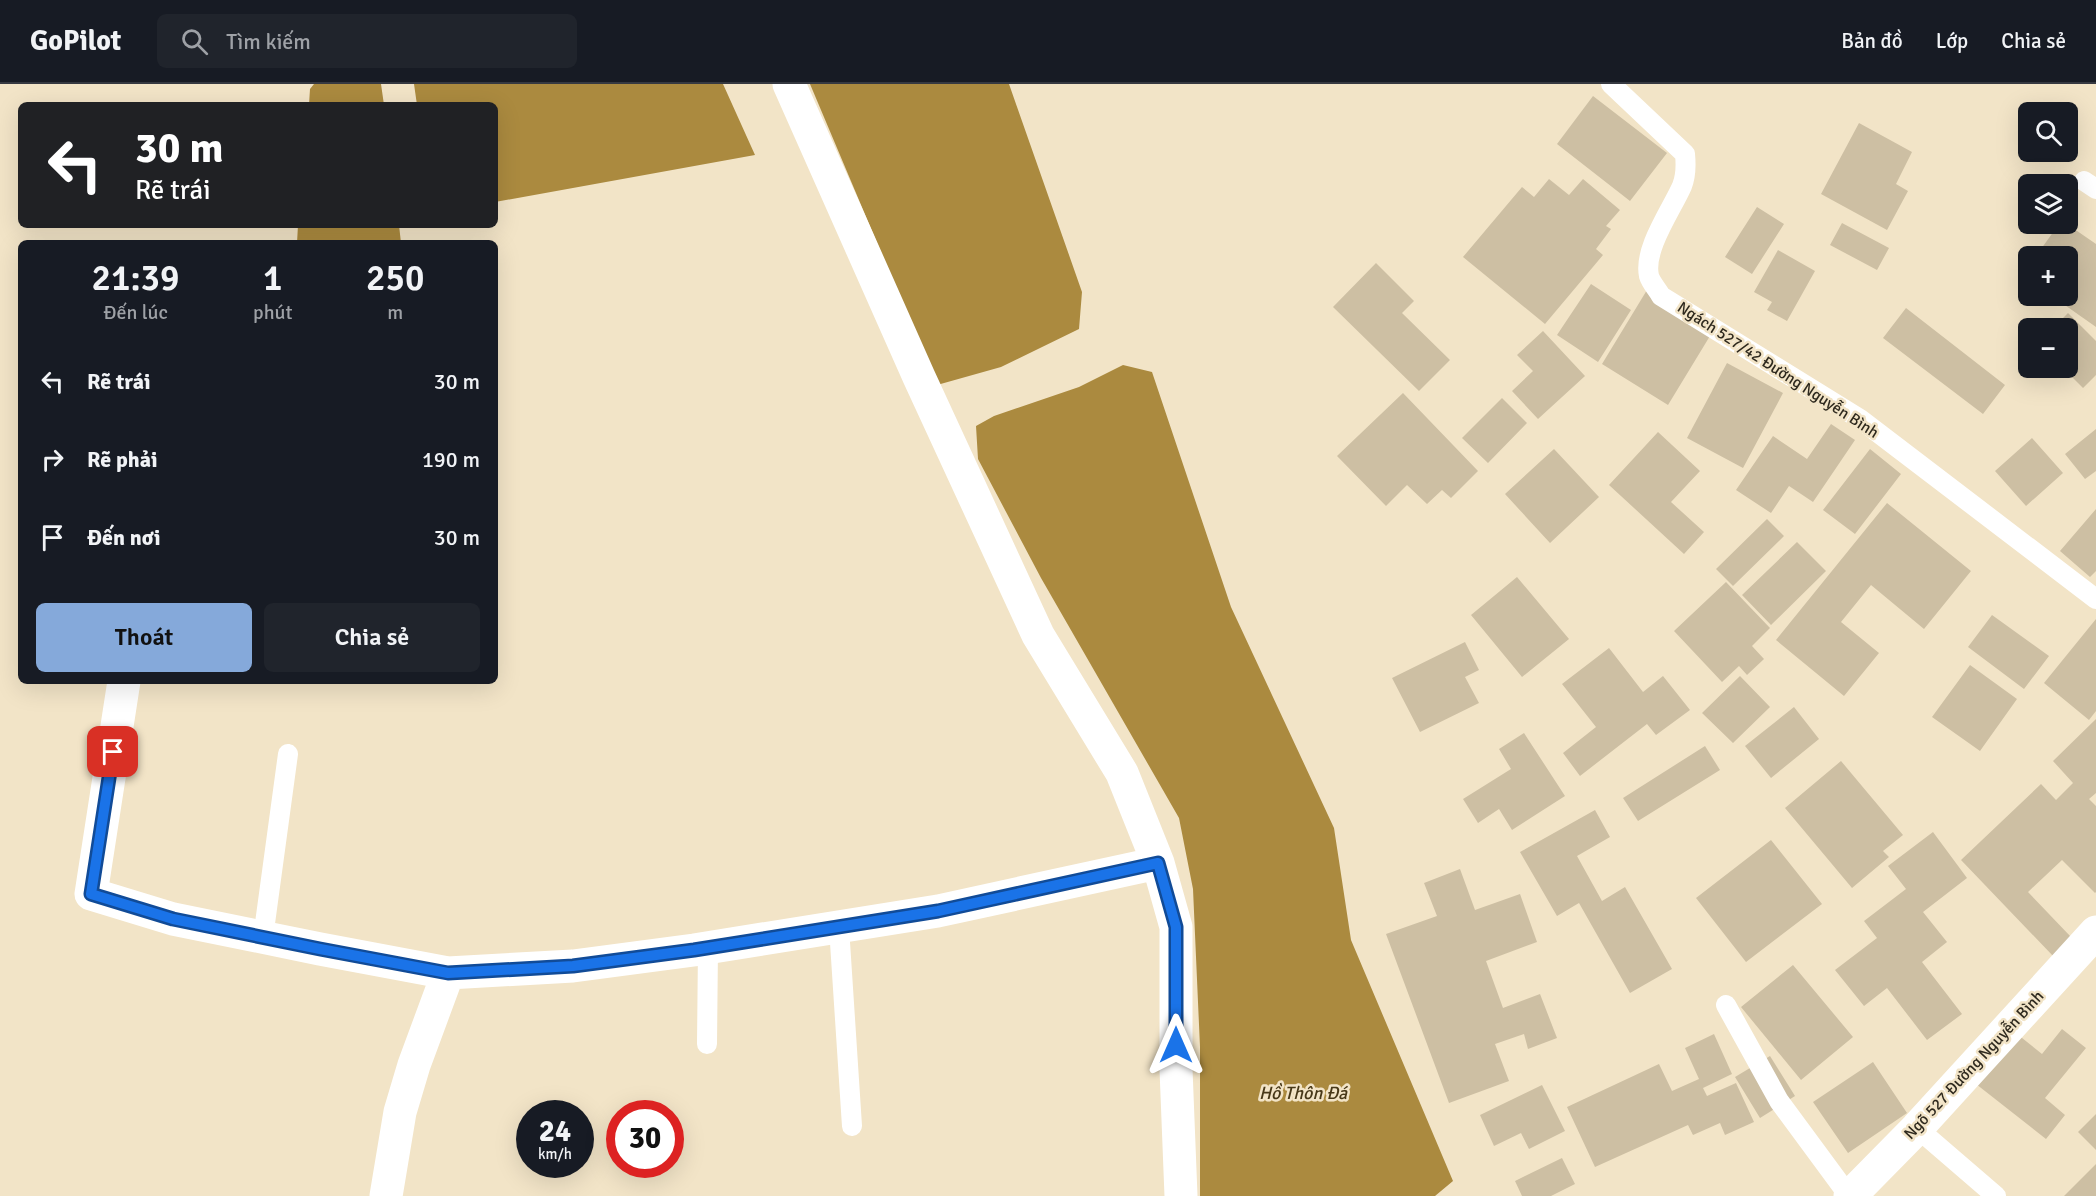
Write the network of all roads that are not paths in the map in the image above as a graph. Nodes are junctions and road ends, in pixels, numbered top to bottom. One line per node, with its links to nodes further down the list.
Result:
1 (789, 84): 6 (street)
2 (1611, 84): 3 (lane, Ngách 527/42 Đường Nguyễn Bình)
3 (2096, 599)
4 (124, 684): 9 (street)
5 (288, 754): 9 (lane)
6 (1158, 863): 7 (street); 17 (street)
7 (839, 927): 10 (street); 14 (lane)
8 (2096, 932): 15 (street, Ngõ 527 Đường Nguyễn Bình)
9 (263, 938): 11 (street)
10 (708, 947): 11 (street); 13 (lane)
11 (448, 973): 16 (street)
12 (1726, 1005): 18 (lane)
13 (707, 1044)
14 (852, 1126)
15 (1917, 1128): 18 (street, Ngõ 527 Đường Nguyễn Bình); 19 (lane)
16 (386, 1196)
17 (1181, 1196)
18 (1850, 1196)
19 (1996, 1196)

